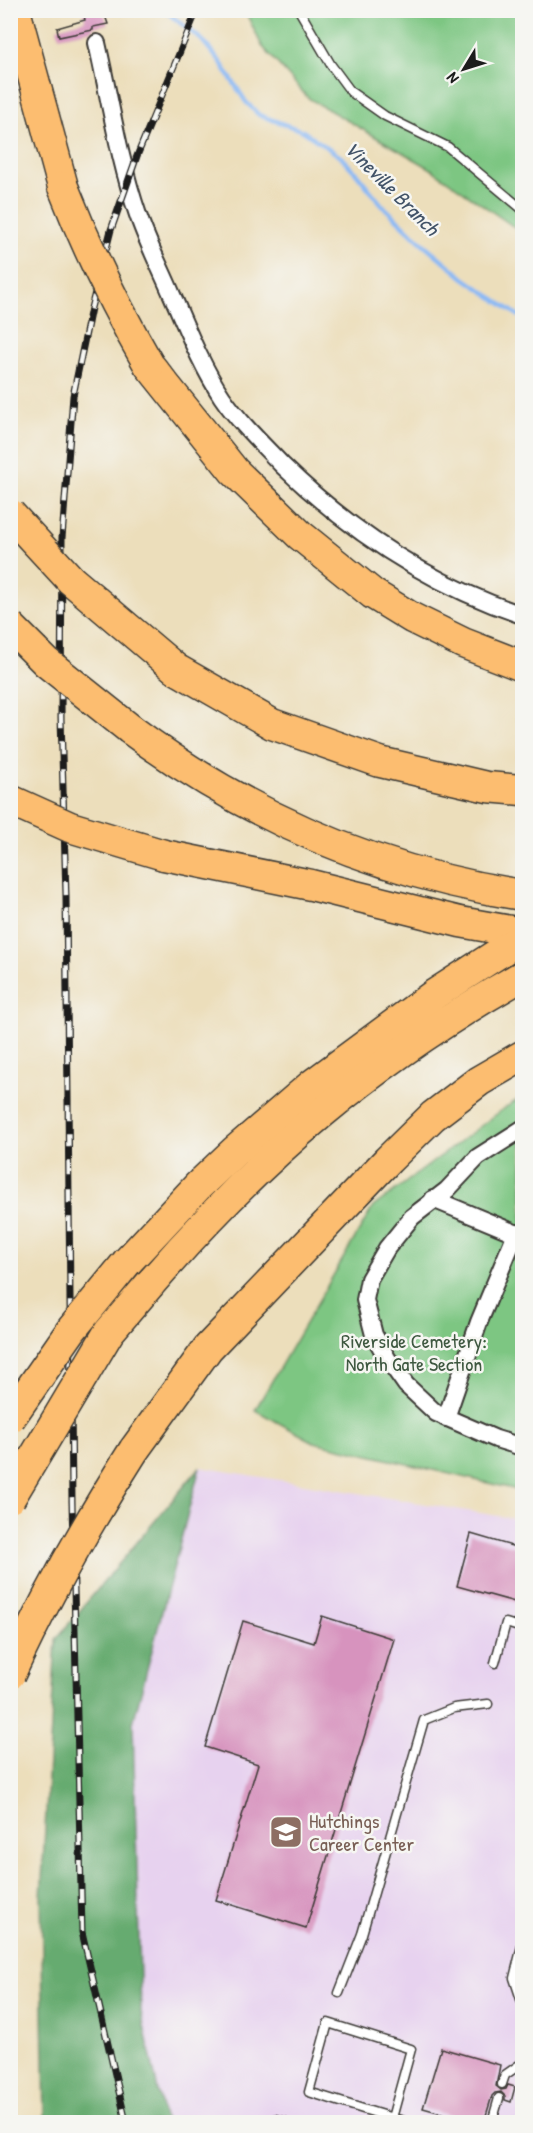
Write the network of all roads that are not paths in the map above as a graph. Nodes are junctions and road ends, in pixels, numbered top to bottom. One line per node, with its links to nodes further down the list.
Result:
1 (300, 10): 4 (lane)
2 (15, 12): 8 (highway, bridge)
3 (97, 43): 6 (street)
4 (522, 209)
5 (10, 514): 9 (highway, bridge)
6 (522, 615)
7 (10, 626): 11 (highway, bridge)
8 (522, 666)
9 (522, 790)
10 (10, 800): 12 (highway, bridge)
11 (522, 895)
12 (522, 933)
13 (522, 938): 19 (highway, bridge)
14 (522, 976): 22 (highway, bridge)
15 (522, 1056): 25 (highway, bridge)
16 (522, 1129): 17 (street)
17 (433, 1199): 18 (street); 20 (street)
18 (519, 1235): 20 (street)
19 (10, 1418)
20 (446, 1418): 21 (street)
21 (522, 1447)
22 (10, 1498)
23 (522, 1628): 24 (lane)
24 (495, 1663)
25 (10, 1674)
26 (488, 1704): 28 (lane)
27 (522, 1946): 29 (lane)
28 (339, 1994)
29 (522, 2002)
30 (522, 2063): 31 (lane)
31 (502, 2084)
32 (498, 2098): 37 (lane)
33 (392, 2118): 33 (lane); 36 (lane)
34 (272, 2121): 35 (lane)
35 (286, 2122)
36 (406, 2122)
37 (492, 2122)

